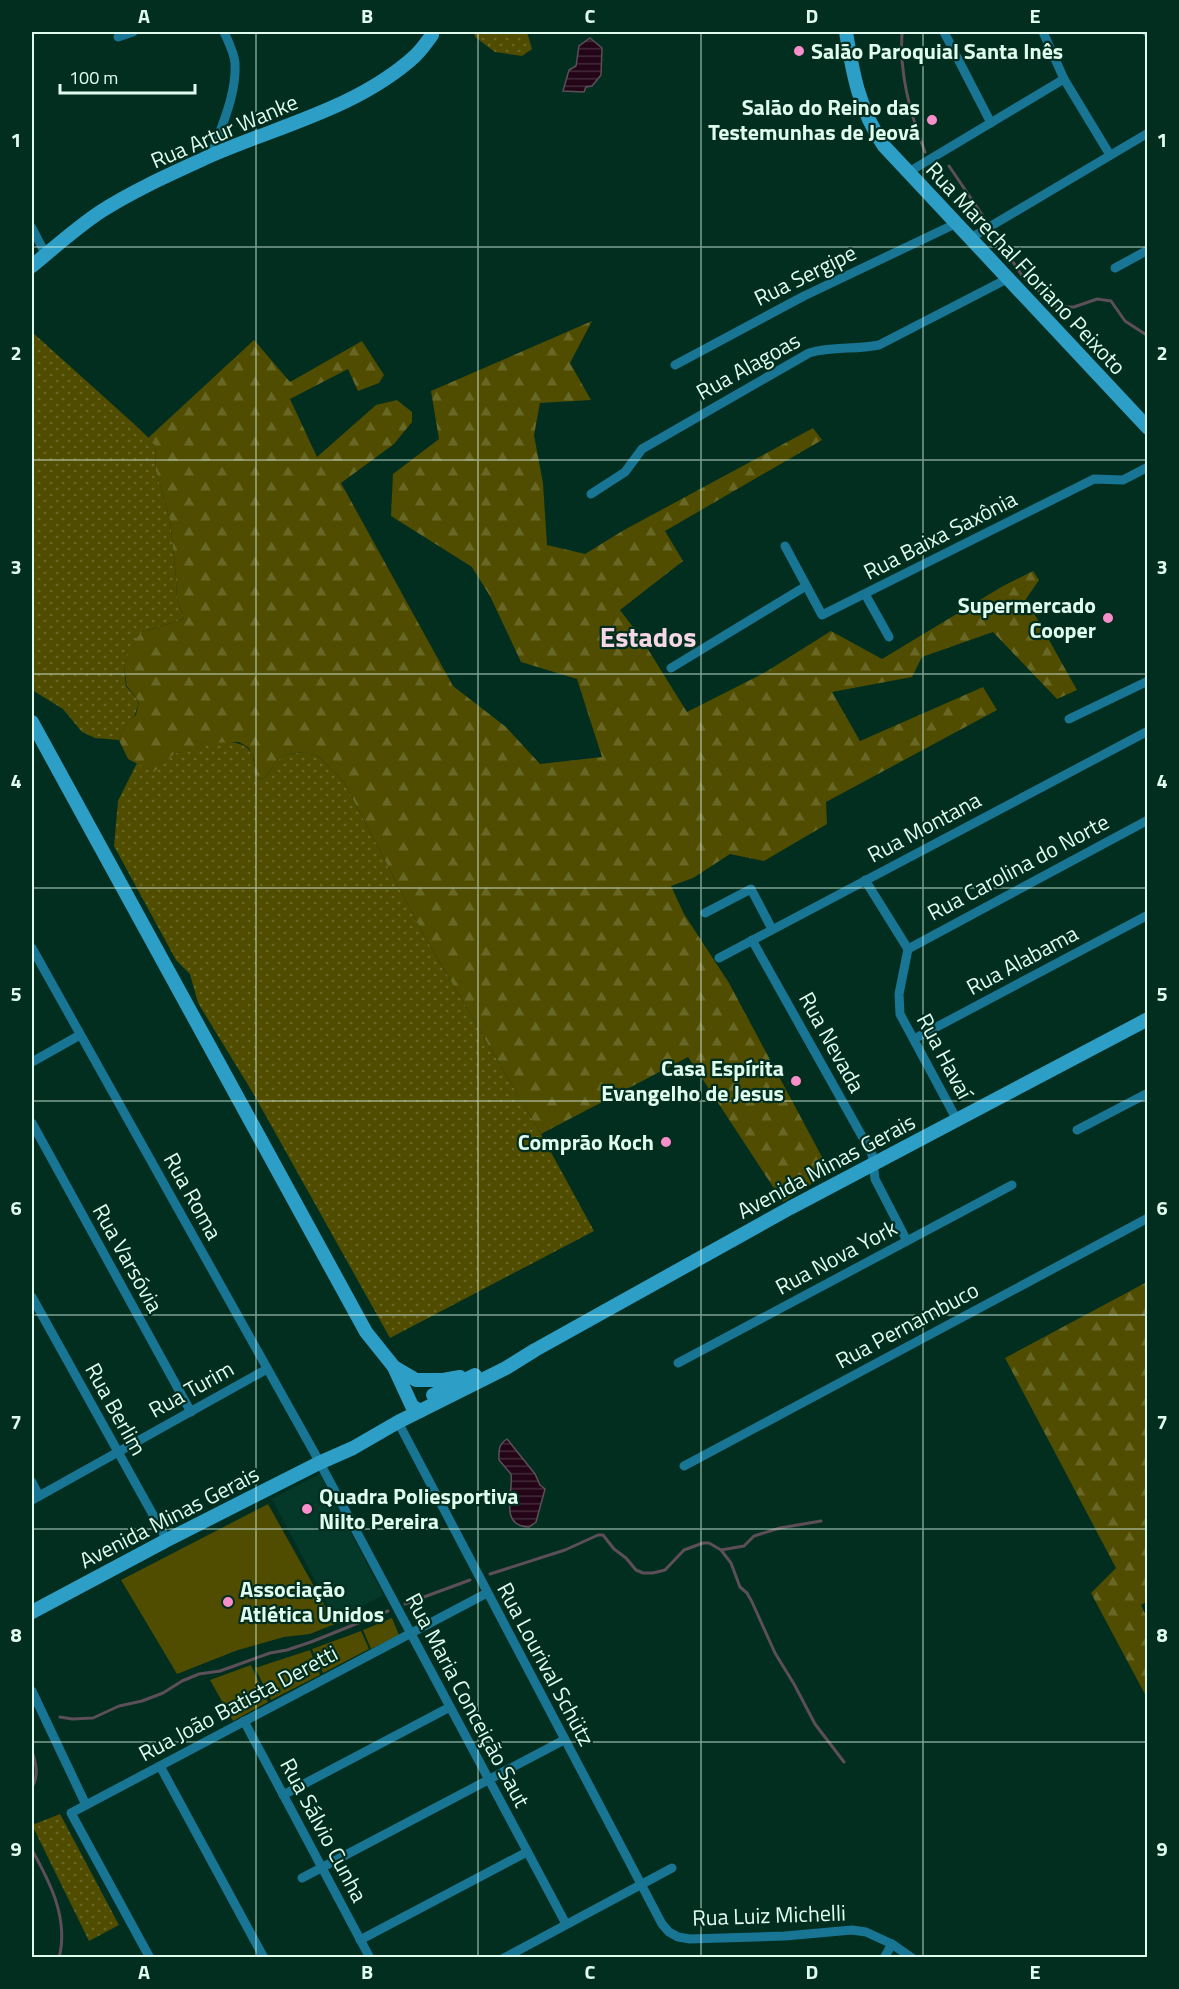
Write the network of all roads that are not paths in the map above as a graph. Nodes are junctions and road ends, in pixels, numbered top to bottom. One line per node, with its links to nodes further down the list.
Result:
1 (133, 32): 7 (street)
2 (224, 32): 12 (street)
3 (846, 32): 13 (street, Rua Marechal Floriano Peixoto)
4 (944, 32): 9 (street)
5 (1043, 32): 8 (street)
6 (433, 33): 12 (street, Rua Artur Wanke)
7 (118, 37)
8 (1064, 79): 9 (street); 11 (street)
9 (991, 123): 13 (street)
10 (1148, 133): 11 (street)
11 (1110, 155): 16 (street)
12 (211, 156): 18 (street, Rua Artur Wanke)
13 (907, 173): 14 (street, Rua Marechal Floriano Peixoto)
14 (955, 224): 16 (street, Rua Marechal Floriano Peixoto); 22 (street, Rua Sergipe)
15 (32, 228): 18 (street)
16 (969, 239): 21 (street, Rua Marechal Floriano Peixoto)
17 (1148, 250): 20 (street)
18 (46, 255): 19 (street, Rua Artur Wanke)
19 (32, 266)
20 (1115, 268)
21 (1007, 279): 23 (street, Rua Marechal Floriano Peixoto); 25 (street, Rua Alagoas)
22 (675, 365)
23 (1148, 428)
24 (1148, 467): 28 (street, Rua Baixa Saxônia)
25 (591, 494)
26 (785, 546): 27 (street, Rua Baixa Saxônia)
27 (806, 586): 28 (street, Rua Baixa Saxônia); 30 (street)
28 (865, 594): 29 (street)
29 (889, 637)
30 (671, 668)
31 (1148, 681): 32 (street)
32 (1069, 719)
33 (32, 722): 59 (street)
34 (1148, 731): 36 (street, Rua Montana)
35 (1148, 820): 42 (street, Rua Carolina do Norte)
36 (865, 880): 39 (street, Rua Montana); 42 (street)
37 (705, 913): 39 (street)
38 (1148, 915): 46 (street, Rua Alabama)
39 (772, 929): 40 (street, Rua Montana)
40 (752, 940): 43 (street, Rua Montana); 52 (street, Rua Nevada)
41 (32, 948): 45 (street, Rua Roma)
42 (908, 949): 46 (street, Rua Havaí)
43 (719, 958)
44 (1148, 1019): 49 (street, Avenida Minas Gerais)
45 (80, 1035): 47 (street); 60 (street, Rua Roma)
46 (914, 1039): 49 (street, Rua Havaí)
47 (32, 1062)
48 (1148, 1094): 51 (street)
49 (957, 1120): 52 (street, Avenida Minas Gerais)
50 (32, 1123): 64 (street, Rua Varsóvia)
51 (1077, 1130)
52 (873, 1165): 55 (street, Rua Nevada); 57 (street, Avenida Minas Gerais)
53 (1012, 1185): 55 (street, Rua Nova York)
54 (1148, 1218): 68 (street, Rua Pernambuco)
55 (907, 1241): 58 (street, Rua Nova York)
56 (32, 1297): 66 (street, Rua Berlim)
57 (526, 1355): 61 (street, Avenida Minas Gerais); 63 (street, Avenida Minas Gerais)
58 (678, 1363)
59 (394, 1367): 62 (street); 63 (street)
60 (267, 1369): 64 (street, Rua Turim); 67 (street, Rua Roma)
61 (488, 1369): 62 (street); 63 (street, Avenida Minas Gerais)
62 (416, 1380): 63 (street)
63 (421, 1406): 65 (street, Avenida Minas Gerais); 67 (street, Avenida Minas Gerais)
64 (190, 1412): 66 (street, Rua Turim)
65 (398, 1422): 67 (street, Avenida Minas Gerais); 72 (street, Rua Lourival Schütz)
66 (118, 1452): 70 (street, Rua Turim); 71 (street, Rua Berlim)
67 (323, 1461): 71 (street, Avenida Minas Gerais); 74 (street, Rua Maria Conceição Saut)
68 (684, 1466)
69 (32, 1482): 70 (street, Rua Turim)
70 (35, 1498)
71 (167, 1540): 73 (street, Avenida Minas Gerais)
72 (487, 1593): 74 (street, Rua João Batista Deretti); 78 (street, Rua Lourival Schütz)
73 (32, 1612)
74 (411, 1633): 76 (street, Rua Maria Conceição Saut); 77 (street, Rua João Batista Deretti)
75 (32, 1691): 82 (street)
76 (450, 1707): 80 (street, Rua Maria Conceição Saut); 81 (street)
77 (244, 1721): 79 (street, Rua João Batista Deretti); 81 (street, Rua Sálvio Cunha)
78 (564, 1740): 80 (street); 87 (street, Rua Lourival Schütz)
79 (160, 1766): 82 (street, Rua João Batista Deretti); 93 (street)
80 (489, 1780): 83 (street, Rua Maria Conceição Saut); 84 (street)
81 (283, 1795): 84 (street, Rua Sálvio Cunha)
82 (86, 1805): 92 (street, Rua João Batista Deretti)
83 (527, 1852): 88 (street, Rua Maria Conceição Saut); 90 (street)
84 (322, 1868): 86 (street); 90 (street, Rua Sálvio Cunha)
85 (672, 1868): 87 (street)
86 (302, 1878)
87 (641, 1884): 88 (street); 89 (street, Rua Lourival Schütz)
88 (566, 1924): 95 (street)
89 (662, 1924): 91 (street, Rua Luiz Michelli)
90 (360, 1940): 94 (street, Rua Sálvio Cunha)
91 (892, 1944): 96 (street); 97 (street, Rua Luiz Michelli)
92 (150, 1958)
93 (264, 1958)
94 (370, 1958)
95 (504, 1958)
96 (884, 1958)
97 (912, 1958)

